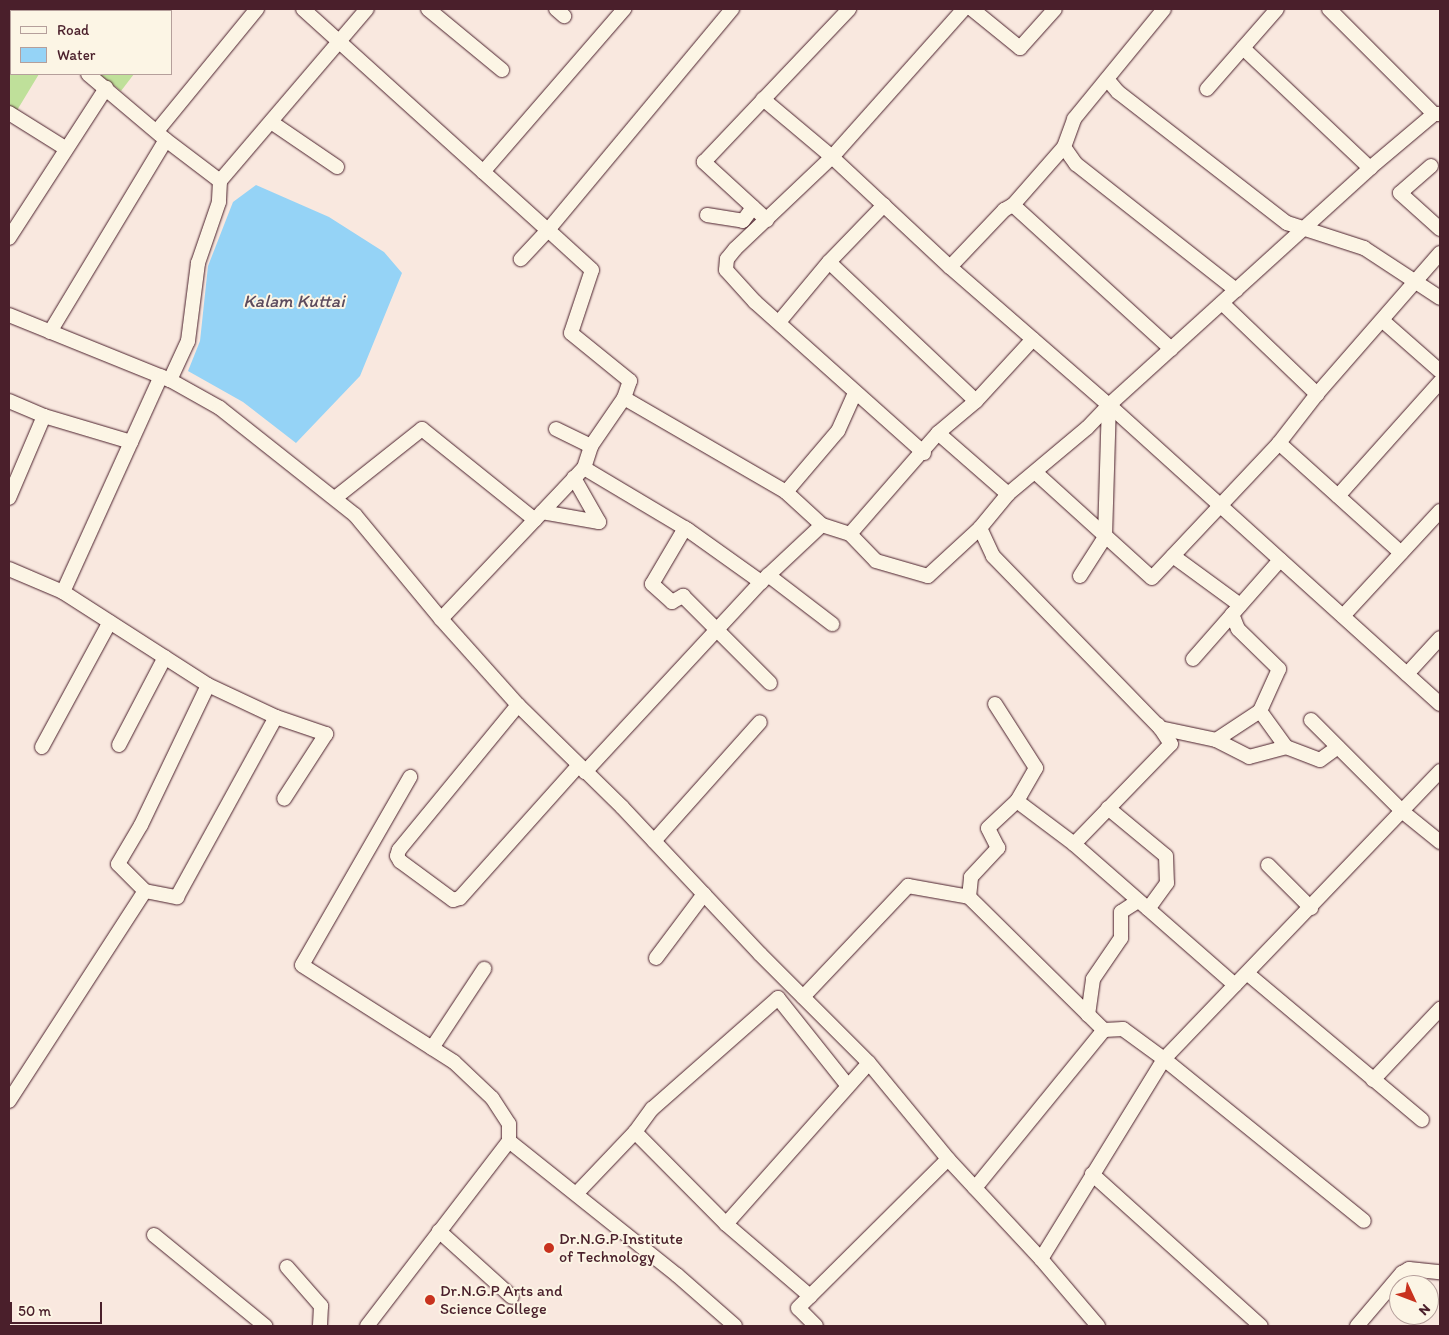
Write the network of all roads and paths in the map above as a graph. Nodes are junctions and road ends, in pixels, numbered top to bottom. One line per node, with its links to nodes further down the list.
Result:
1 (257, 9): 25 (street)
2 (303, 9): 14 (street)
3 (367, 9): 14 (street)
4 (428, 9): 16 (street)
5 (624, 9): 32 (street)
6 (732, 9): 42 (street)
7 (849, 9): 21 (street)
8 (964, 9): 28 (street)
9 (972, 9): 10 (street)
10 (1055, 9)
11 (1164, 9): 18 (street)
12 (1277, 9): 15 (street)
13 (1329, 9): 23 (street)
14 (340, 41): 24 (street); 32 (street)
15 (1243, 48): 20 (street); 31 (street)
16 (502, 70)
17 (89, 75): 19 (street)
18 (1107, 79): 26 (street); 40 (street)
19 (106, 88): 25 (street); 27 (street)
20 (1207, 89)
21 (763, 99): 28 (street); 36 (street)
22 (9, 113): 27 (street)
23 (1437, 114): 31 (street)
24 (271, 122): 30 (street); 33 (street)
25 (162, 135): 33 (street); 55 (street)
26 (1064, 147): 35 (street); 49 (street)
27 (65, 148): 38 (street)
28 (832, 157): 34 (street); 39 (street)
29 (1431, 166): 41 (street)
30 (337, 167)
31 (1370, 168): 40 (street)
32 (483, 172): 42 (street)
33 (220, 181): 60 (street)
34 (884, 205): 46 (street); 47 (street)
35 (1013, 205): 47 (street); 57 (street)
36 (753, 207): 37 (street); 39 (street)
37 (707, 215)
38 (14, 217): 43 (street)
39 (767, 220): 54 (street)
40 (1304, 229): 48 (street); 49 (street)
41 (1440, 229)
42 (548, 230): 45 (street); 64 (street)
43 (9, 238)
44 (1440, 252): 48 (street)
45 (521, 259)
46 (829, 262): 54 (street); 59 (street)
47 (950, 267): 56 (street)
48 (1418, 282): 50 (street); 53 (street)
49 (1236, 290): 51 (street)
50 (1440, 298)
51 (1222, 303): 57 (street); 63 (street)
52 (9, 315): 55 (street)
53 (1383, 321): 58 (street); 63 (street)
54 (779, 322): 62 (street)
55 (50, 332): 60 (street)
56 (1033, 339): 66 (street); 67 (street)
57 (1171, 349): 67 (street)
58 (1440, 371)
59 (949, 375): 66 (street); 68 (street)
60 (166, 378): 72 (street); 84 (street)
61 (1440, 382): 82 (street)
62 (855, 393): 75 (street); 80 (street)
63 (1316, 394): 73 (street)
64 (624, 398): 74 (street); 80 (street)
65 (9, 401): 69 (street)
66 (976, 401): 68 (street)
67 (1109, 405): 77 (street); 85 (street); 92 (street)
68 (964, 410): 71 (street)
69 (44, 416): 72 (street); 78 (street)
70 (556, 428): 74 (street)
71 (938, 433): 75 (street); 81 (street)
72 (131, 442): 99 (street)
73 (1279, 443): 82 (street); 85 (street)
74 (591, 446): 76 (street)
75 (924, 453): 91 (street)
76 (584, 468): 79 (street); 89 (street)
77 (1036, 473): 81 (street); 92 (street)
78 (13, 478): 83 (street)
79 (574, 478): 87 (street); 87 (street)
80 (786, 492): 88 (street)
81 (1008, 494): 90 (street)
82 (1338, 496): 93 (street)
83 (9, 498)
84 (335, 498): 87 (street); 102 (street)
85 (1221, 507): 94 (street); 95 (street)
86 (1440, 511): 93 (street)
87 (538, 516): 102 (street)
88 (822, 525): 91 (street); 98 (street)
89 (685, 528): 98 (street); 105 (street)
90 (980, 528): 91 (street); 119 (street)
91 (850, 534)
92 (1105, 537): 94 (street); 97 (street)
93 (1401, 553): 101 (street)
94 (1173, 556): 100 (street)
95 (1280, 560): 100 (street); 101 (street)
96 (9, 569): 99 (street)
97 (1080, 576)
98 (764, 579): 104 (street); 105 (street)
99 (64, 592): 103 (street)
100 (1236, 610): 108 (street); 115 (street)
101 (1343, 616): 109 (street)
102 (441, 619): 114 (street)
103 (110, 622): 107 (street); 122 (street)
104 (832, 624)
105 (716, 630): 110 (street); 125 (street)
106 (1440, 638): 109 (street)
107 (165, 657): 111 (street); 121 (street)
108 (1193, 659)
109 (1407, 674): 113 (street)
110 (770, 683)
111 (208, 685): 116 (street); 136 (street)
112 (995, 704): 129 (street)
113 (1440, 704)
114 (518, 705): 125 (street); 125 (street)
115 (1260, 711): 120 (street); 123 (street)
116 (276, 717): 128 (street); 136 (street)
117 (1311, 720): 124 (street)
118 (760, 722): 132 (street)
119 (1158, 726): 120 (street); 130 (street)
120 (1216, 740): 123 (street)
121 (120, 745)
122 (42, 747)
123 (1286, 747): 124 (street)
124 (1338, 747): 131 (street)
125 (582, 769): 132 (street)
126 (1440, 771): 131 (street)
127 (410, 777): 149 (street)
128 (284, 799)
129 (1017, 801): 134 (street); 138 (street)
130 (1108, 808): 134 (street); 139 (street)
131 (1403, 812): 133 (street); 140 (street)
132 (654, 841): 137 (street)
133 (1440, 842)
134 (1074, 844): 139 (street)
135 (1268, 865): 140 (street)
136 (145, 892): 154 (street)
137 (704, 894): 141 (street); 145 (street)
138 (969, 897): 145 (street); 147 (street)
139 (1143, 905): 144 (street); 147 (street)
140 (1311, 908): 143 (street)
141 (656, 958)
142 (484, 969): 149 (street)
143 (1248, 974): 144 (street); 152 (street)
144 (1235, 985): 150 (street)
145 (803, 997): 151 (street)
146 (1440, 1009): 152 (street)
147 (1088, 1014): 148 (street)
148 (1104, 1030): 150 (street); 160 (street)
149 (432, 1048): 157 (street)
150 (1164, 1059): 159 (street); 162 (street)
151 (869, 1063): 153 (street); 158 (street)
152 (1373, 1080): 155 (street)
153 (848, 1086): 156 (street); 163 (street)
154 (9, 1101)
155 (1422, 1120)
156 (635, 1132): 161 (street); 163 (street)
157 (509, 1141): 161 (street); 164 (street)
158 (948, 1159): 160 (street); 169 (street)
159 (1092, 1174): 166 (street); 177 (street)
160 (974, 1188): 166 (street)
161 (577, 1194): 174 (street)
162 (1364, 1221)
163 (726, 1224): 169 (street)
164 (439, 1231): 170 (street); 173 (street)
165 (154, 1235): 171 (street)
166 (1041, 1259): 176 (street)
167 (287, 1267): 172 (street)
168 (1440, 1273): 178 (street)
169 (810, 1296): 175 (street)
170 (512, 1297)
171 (265, 1326)
172 (320, 1326)
173 (367, 1326)
174 (735, 1326)
175 (816, 1326)
176 (1098, 1326)
177 (1261, 1326)
178 (1357, 1326)

